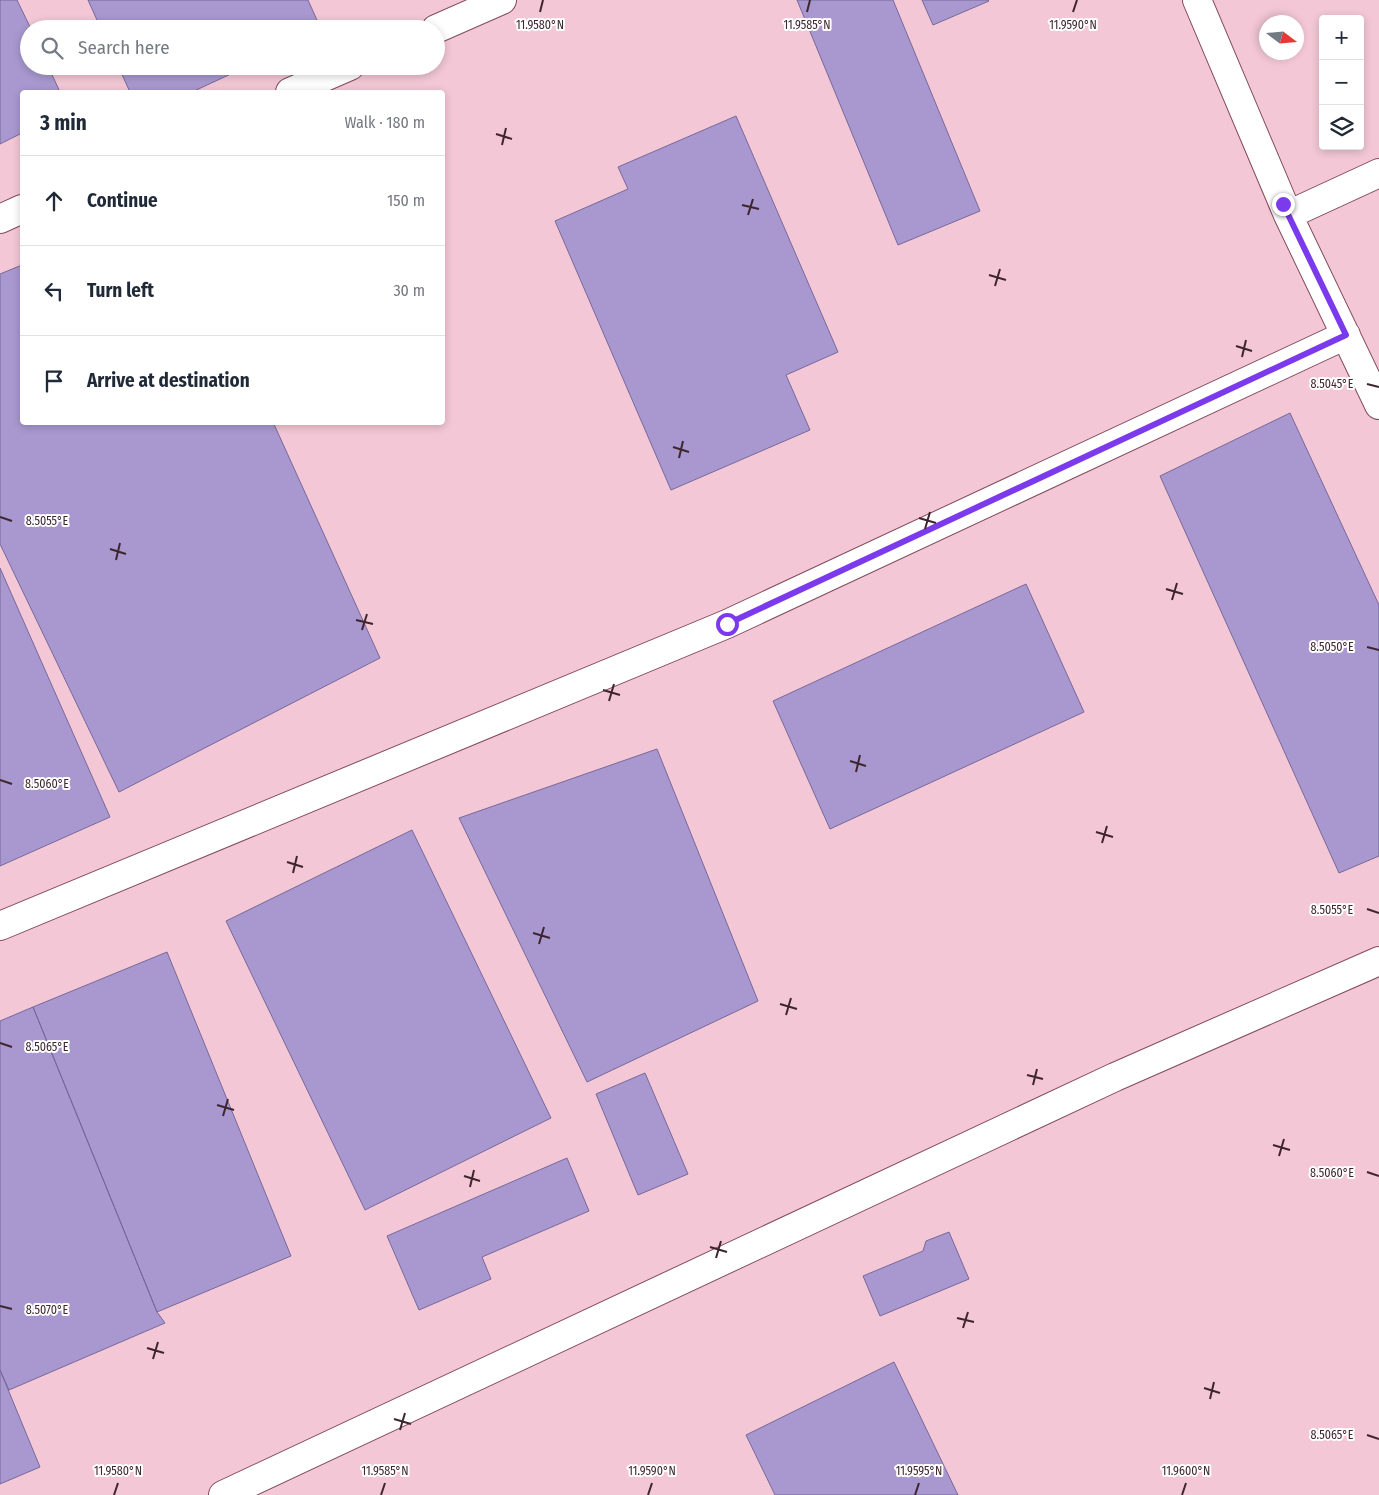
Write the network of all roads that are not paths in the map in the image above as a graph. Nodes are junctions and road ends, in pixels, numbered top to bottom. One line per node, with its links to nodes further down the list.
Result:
1 (502, 0): 3 (street)
2 (1197, 0): 8 (street)
3 (445, 25)
4 (329, 75): 5 (street)
5 (295, 90)
6 (1379, 173): 8 (street)
7 (20, 210): 9 (street)
8 (1288, 215): 10 (street)
9 (0, 219)
10 (1346, 335): 11 (street); 12 (street)
11 (1379, 405)
12 (0, 926)
13 (1379, 961): 14 (street)
14 (223, 1495)

